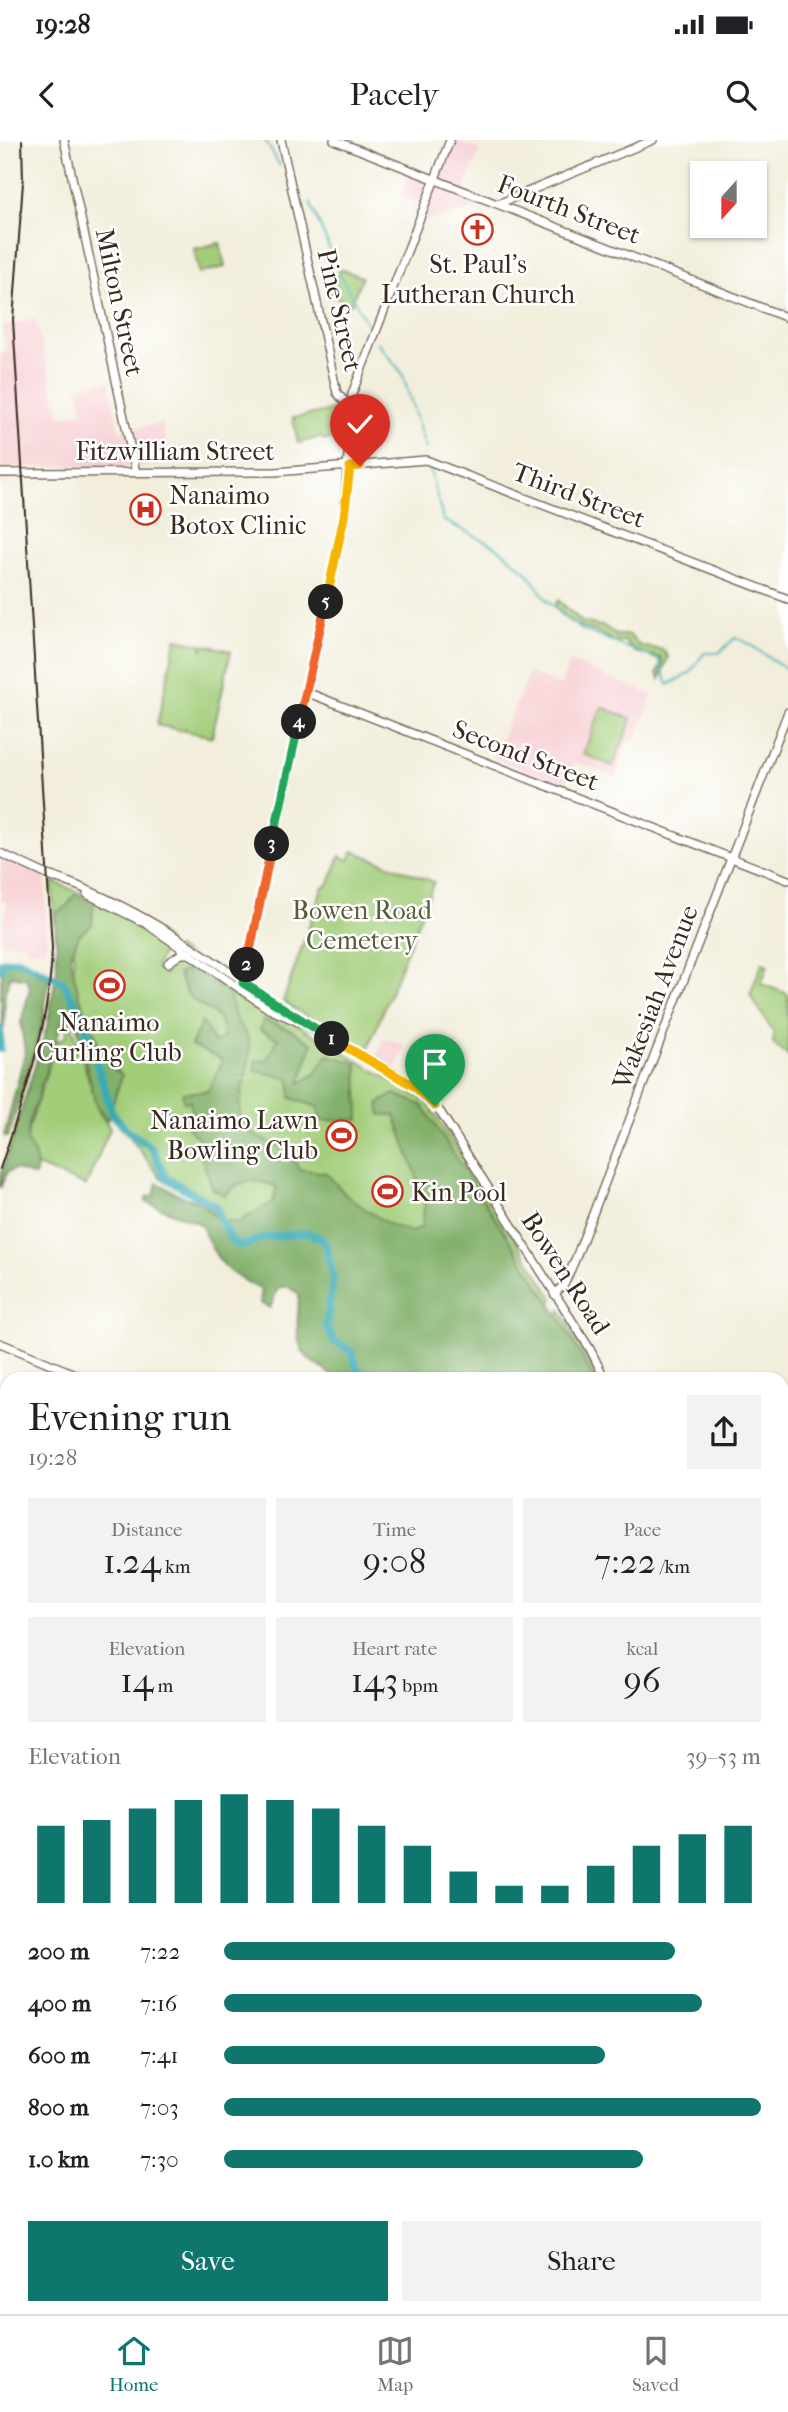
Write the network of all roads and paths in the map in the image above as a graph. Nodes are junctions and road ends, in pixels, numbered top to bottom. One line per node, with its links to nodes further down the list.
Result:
1 (64, 140): 14 (street, Milton Street)
2 (281, 140): 11 (street, Pine Street)
3 (334, 140): 6 (street, Fourth Street)
4 (450, 140): 6 (street)
5 (653, 140): 7 (street)
6 (434, 179): 8 (street, Fourth Street); 11 (street)
7 (513, 198): 8 (street); 9 (street)
8 (498, 204): 9 (street, Fourth Street)
9 (518, 212): 10 (street, Fourth Street)
10 (788, 318)
11 (350, 407): 12 (street, Pine Street)
12 (350, 467): 14 (street, Fitzwilliam Street); 15 (street, Third Street); 16 (street, Pine Street)
13 (0, 472): 14 (street, Fitzwilliam Street)
14 (136, 473)
15 (788, 599)
16 (307, 689): 19 (street, Second Street); 24 (street, Pine Street)
17 (788, 712): 19 (street, Wakesiah Avenue)
18 (0, 853): 21 (street)
19 (732, 858): 20 (street, Second Street); 27 (street, Wakesiah Avenue)
20 (788, 880)
21 (175, 938): 22 (street, Bowen Road); 25 (street, Bowen Road)
22 (192, 954): 23 (street); 26 (street, Bowen Road)
23 (168, 963)
24 (247, 965): 25 (street); 26 (street, Pine Street)
25 (229, 972): 26 (street, Bowen Road)
26 (242, 986): 27 (street, Bowen Road)
27 (554, 1294): 30 (street, Bowen Road)
28 (0, 1343): 29 (street)
29 (70, 1372)
30 (602, 1372)

